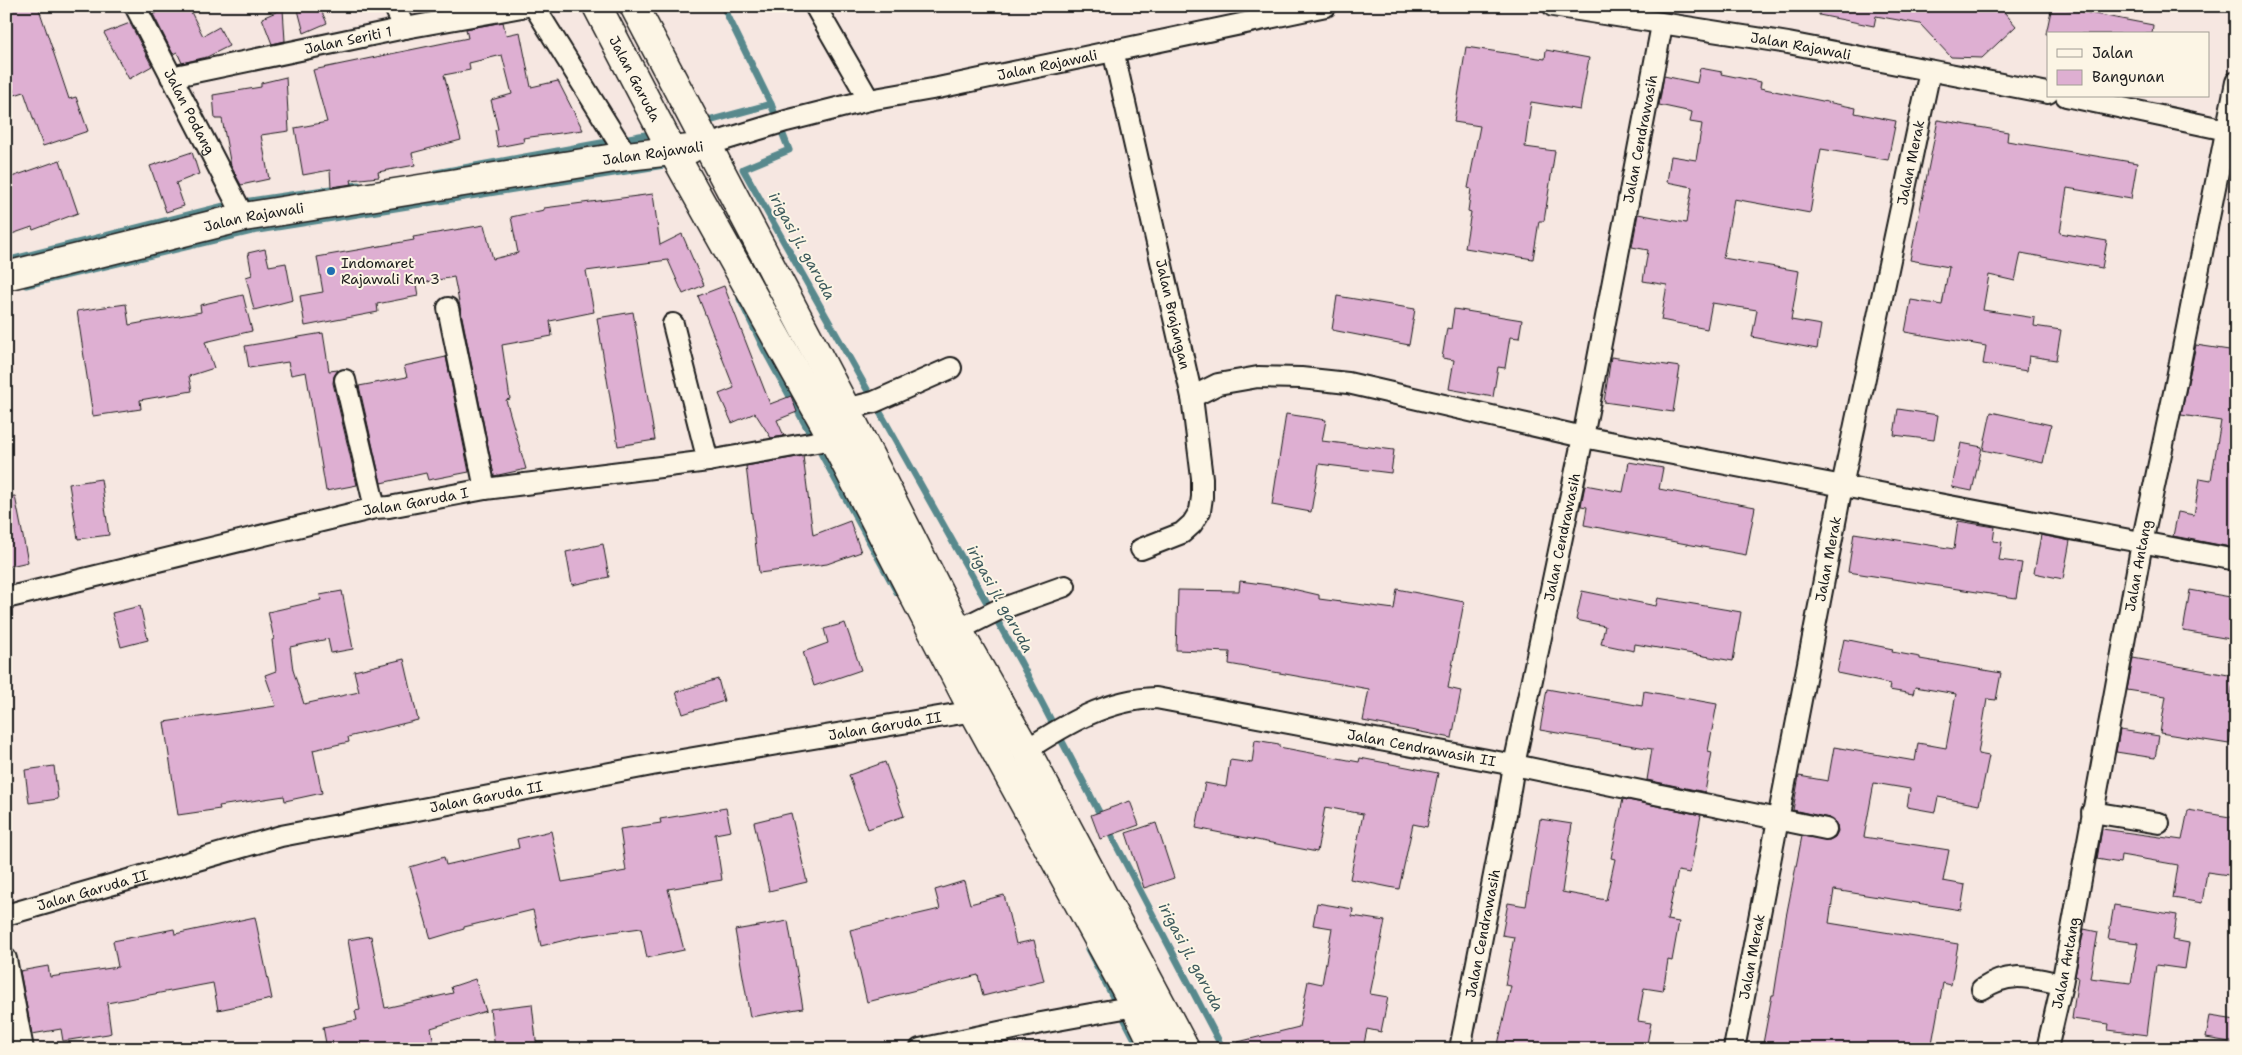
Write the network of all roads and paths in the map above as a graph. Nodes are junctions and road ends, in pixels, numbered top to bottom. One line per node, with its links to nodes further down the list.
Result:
1 (134, 6): 14 (street, Jalan Podang)
2 (394, 6): 11 (street)
3 (527, 6): 11 (street, Jalan Seriti 1)
4 (534, 6): 22 (street)
5 (597, 6): 21 (main road, Jalan Garuda)
6 (634, 6): 20 (main road)
7 (815, 6): 18 (street)
8 (1326, 6): 12 (street, Jalan Rajawali)
9 (1553, 6): 10 (street, Jalan Rajawali)
10 (1662, 25): 13 (street, Jalan Rajawali); 31 (street, Jalan Cendrawasih)
11 (405, 28): 14 (street, Jalan Seriti 1)
12 (1112, 50): 18 (street, Jalan Rajawali); 29 (street, Jalan Brajangan)
13 (1930, 71): 16 (street, Jalan Rajawali); 34 (street, Jalan Merak)
14 (171, 77): 23 (street, Jalan Podang)
15 (2236, 82): 19 (street, Jalan Antang)
16 (2047, 93)
17 (2076, 98): 19 (street)
18 (869, 100): 20 (street, Jalan Rajawali)
19 (2231, 130): 37 (street, Jalan Antang)
20 (707, 145): 21 (main road, Jalan Rajawali); 30 (main road)
21 (674, 152): 22 (main road, Jalan Rajawali); 32 (main road, Jalan Garuda)
22 (627, 156): 23 (main road, Jalan Rajawali)
23 (244, 217): 24 (main road, Jalan Rajawali)
24 (6, 276)
25 (448, 308): 35 (street)
26 (673, 324): 33 (street)
27 (951, 368): 30 (street)
28 (345, 380): 36 (street)
29 (1192, 397): 31 (street); 38 (street, Jalan Brajangan)
30 (846, 409): 42 (main road)
31 (1583, 437): 34 (street); 46 (street, Jalan Cendrawasih)
32 (833, 439): 33 (street, Jalan Garuda I); 44 (main road, Jalan Garuda)
33 (708, 461): 35 (street, Jalan Garuda I)
34 (1842, 486): 37 (street); 48 (street, Jalan Merak)
35 (485, 489): 36 (street, Jalan Garuda I)
36 (374, 508): 41 (street, Jalan Garuda I)
37 (2142, 544): 39 (street); 47 (street, Jalan Antang)
38 (1141, 550)
39 (2236, 560)
40 (1064, 586): 42 (street)
41 (6, 598)
42 (958, 630): 43 (main road)
43 (1001, 705): 44 (street, Jalan Garuda II); 45 (main road)
44 (974, 712): 51 (street, Jalan Garuda II); 55 (main road, Jalan Garuda)
45 (1026, 750): 46 (street, Jalan Cendrawasih II); 59 (main road)
46 (1514, 765): 48 (street, Jalan Cendrawasih II); 60 (street, Jalan Cendrawasih)
47 (2092, 812): 49 (street); 53 (street, Jalan Antang)
48 (1779, 819): 50 (street, Jalan Cendrawasih II); 61 (street, Jalan Merak)
49 (2159, 823)
50 (1826, 829)
51 (6, 915)
52 (6, 959): 56 (street)
53 (2062, 984): 54 (street); 62 (street, Jalan Antang)
54 (1982, 989)
55 (1135, 1006): 57 (street); 58 (main road, Jalan Garuda)
56 (17, 1041)
57 (920, 1049)
58 (1156, 1049)
59 (1185, 1049)
60 (1460, 1049)
61 (1734, 1049)
62 (2048, 1049)

